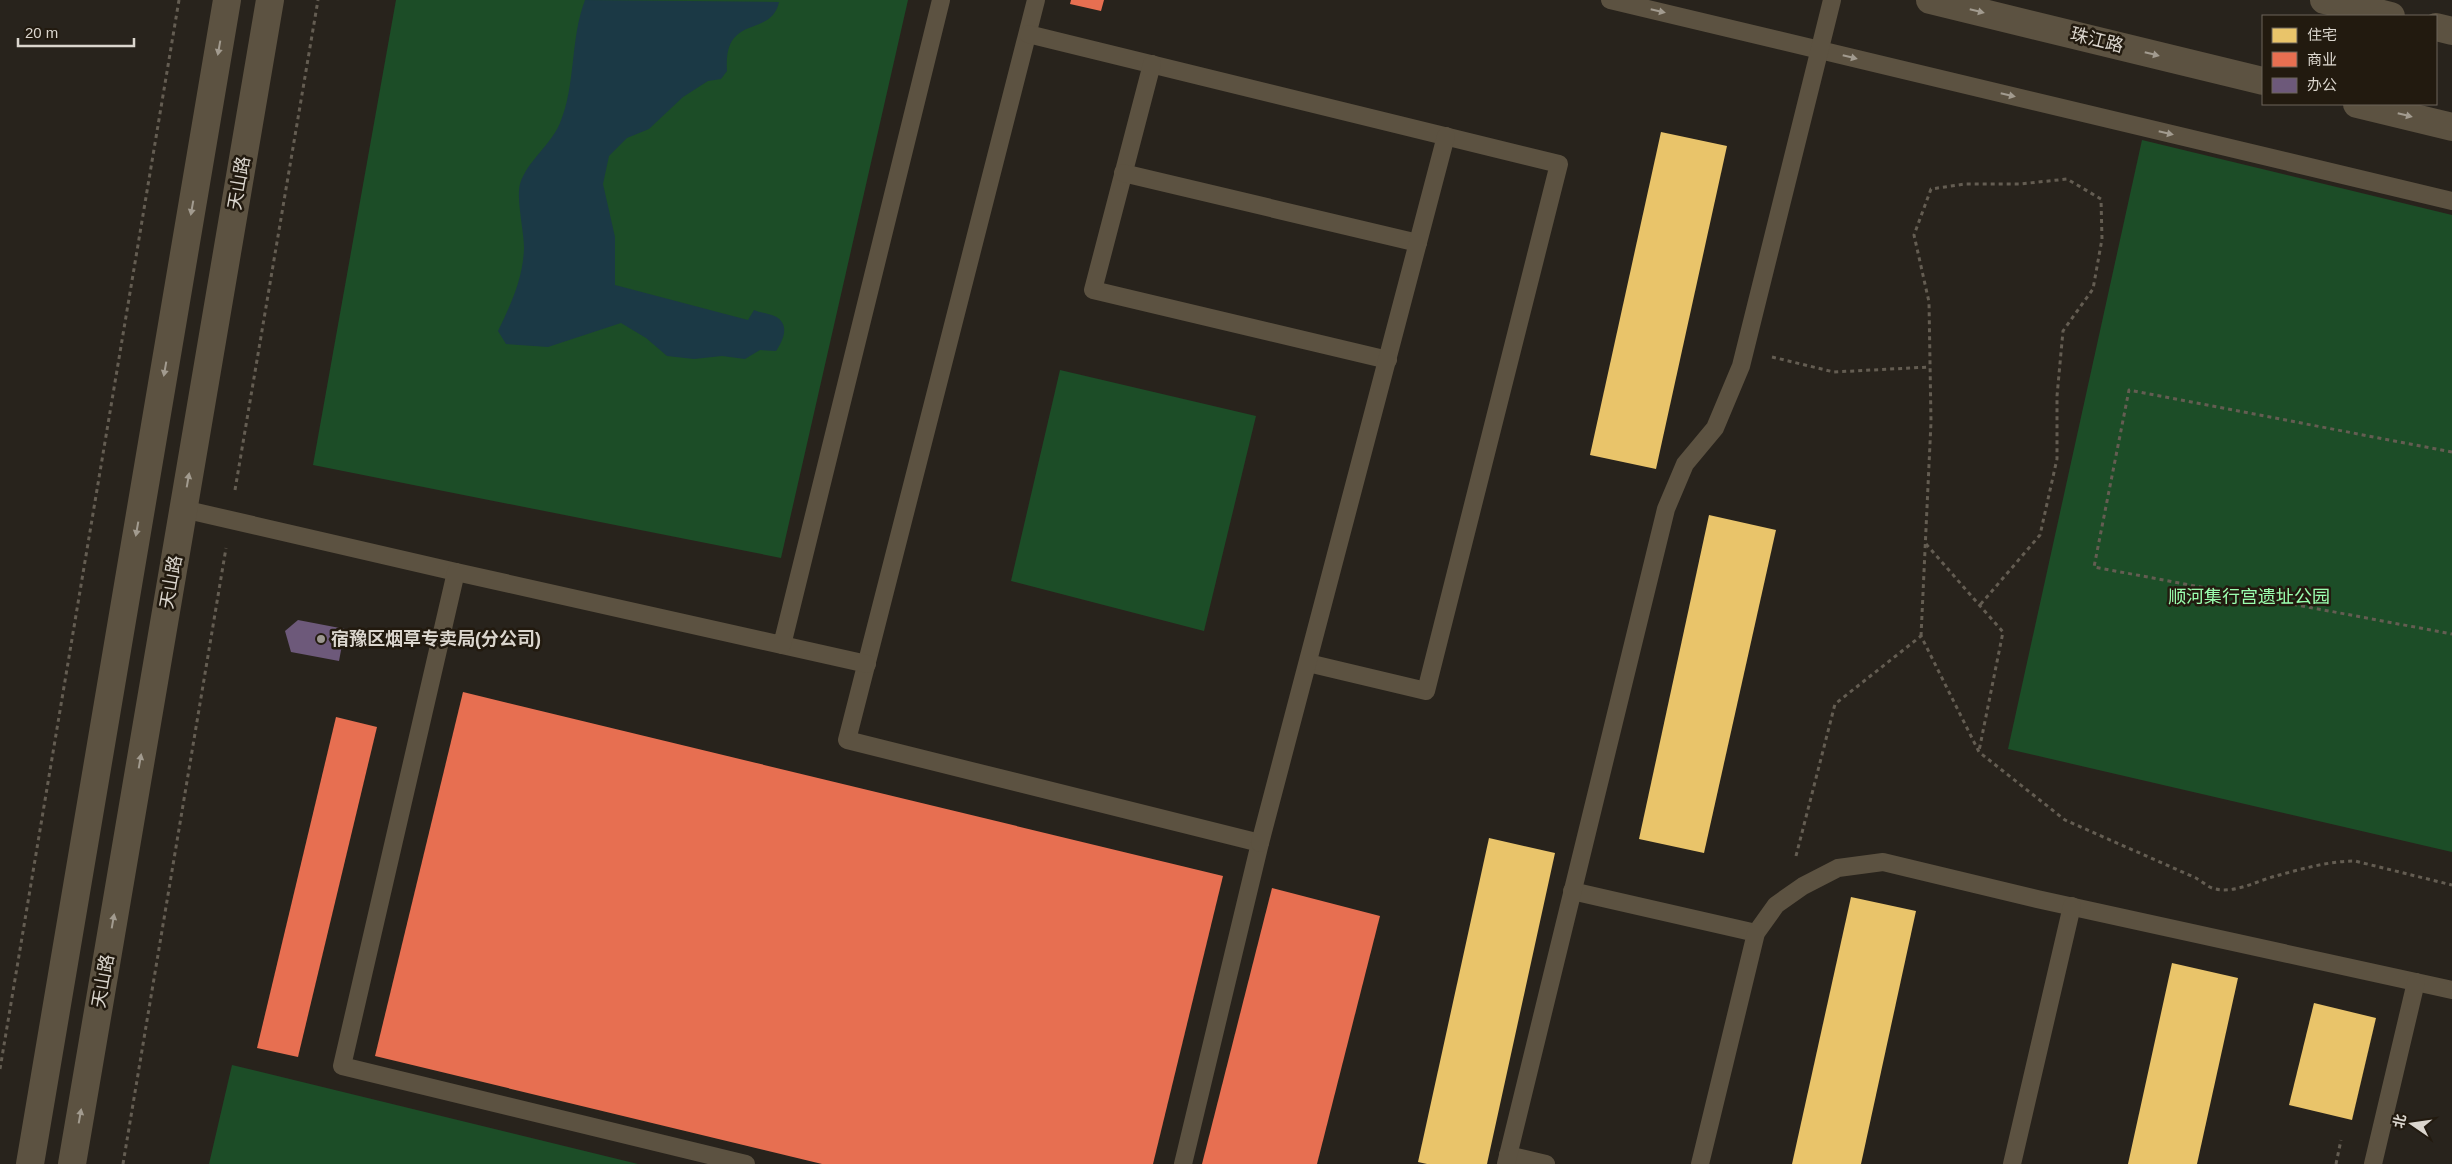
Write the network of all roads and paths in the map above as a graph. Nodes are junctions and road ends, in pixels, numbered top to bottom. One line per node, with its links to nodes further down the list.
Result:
1 (179, 0): 47 (path)
2 (227, 0): 50 (street, one-way to 50)
3 (270, 0): 28 (street, 天山路, one-way to 3)
4 (318, 0): 29 (path)
5 (941, 0): 35 (lane)
6 (1036, 0): 14 (lane)
7 (1610, 0): 15 (lane, one-way to 15)
8 (1832, 0): 15 (lane)
9 (1930, 0): 17 (street, 珠江路, one-way to 17)
10 (2324, 0): 11 (street)
11 (2387, 15)
12 (2437, 27): 13 (street)
13 (2452, 31)
14 (1028, 34): 16 (lane); 37 (lane)
15 (1820, 50): 22 (lane, one-way to 22); 24 (lane)
16 (1152, 64): 20 (lane); 21 (lane)
17 (2262, 81)
18 (2362, 105): 19 (street, one-way to 19)
19 (2452, 127)
20 (1446, 136): 23 (lane); 36 (lane)
21 (1123, 173): 23 (lane); 25 (lane)
22 (2452, 201)
23 (1418, 243): 25 (lane)
24 (1745, 350): 26 (path); 41 (lane)
25 (1388, 360): 36 (lane)
26 (1930, 367): 30 (path); 32 (path)
27 (2452, 452): 33 (path)
28 (183, 509): 29 (lane); 51 (street, 天山路, one-way to 28)
29 (230, 520): 31 (lane); 52 (path)
30 (1926, 543): 32 (path); 34 (path)
31 (456, 572): 35 (lane); 53 (lane)
32 (1980, 605): 38 (path)
33 (2452, 634)
34 (1921, 636): 38 (path); 42 (path)
35 (782, 645): 37 (lane)
36 (1308, 663): 39 (lane)
37 (867, 664): 39 (lane)
38 (1979, 752): 40 (path)
39 (1260, 843): 54 (lane)
40 (2452, 885)
41 (1572, 891): 44 (lane); 49 (lane)
42 (1786, 898): 43 (lane); 44 (lane)
43 (2072, 906): 45 (lane); 57 (lane)
44 (1756, 933): 56 (lane)
45 (2416, 982): 46 (lane); 59 (lane)
46 (2452, 990)
47 (0, 1069)
48 (2341, 1140): 58 (path)
49 (1507, 1160): 55 (lane)
50 (30, 1164)
51 (72, 1164)
52 (123, 1164)
53 (746, 1164)
54 (1183, 1164)
55 (1546, 1164)
56 (1700, 1164)
57 (2012, 1164)
58 (2336, 1164)
59 (2373, 1164)

